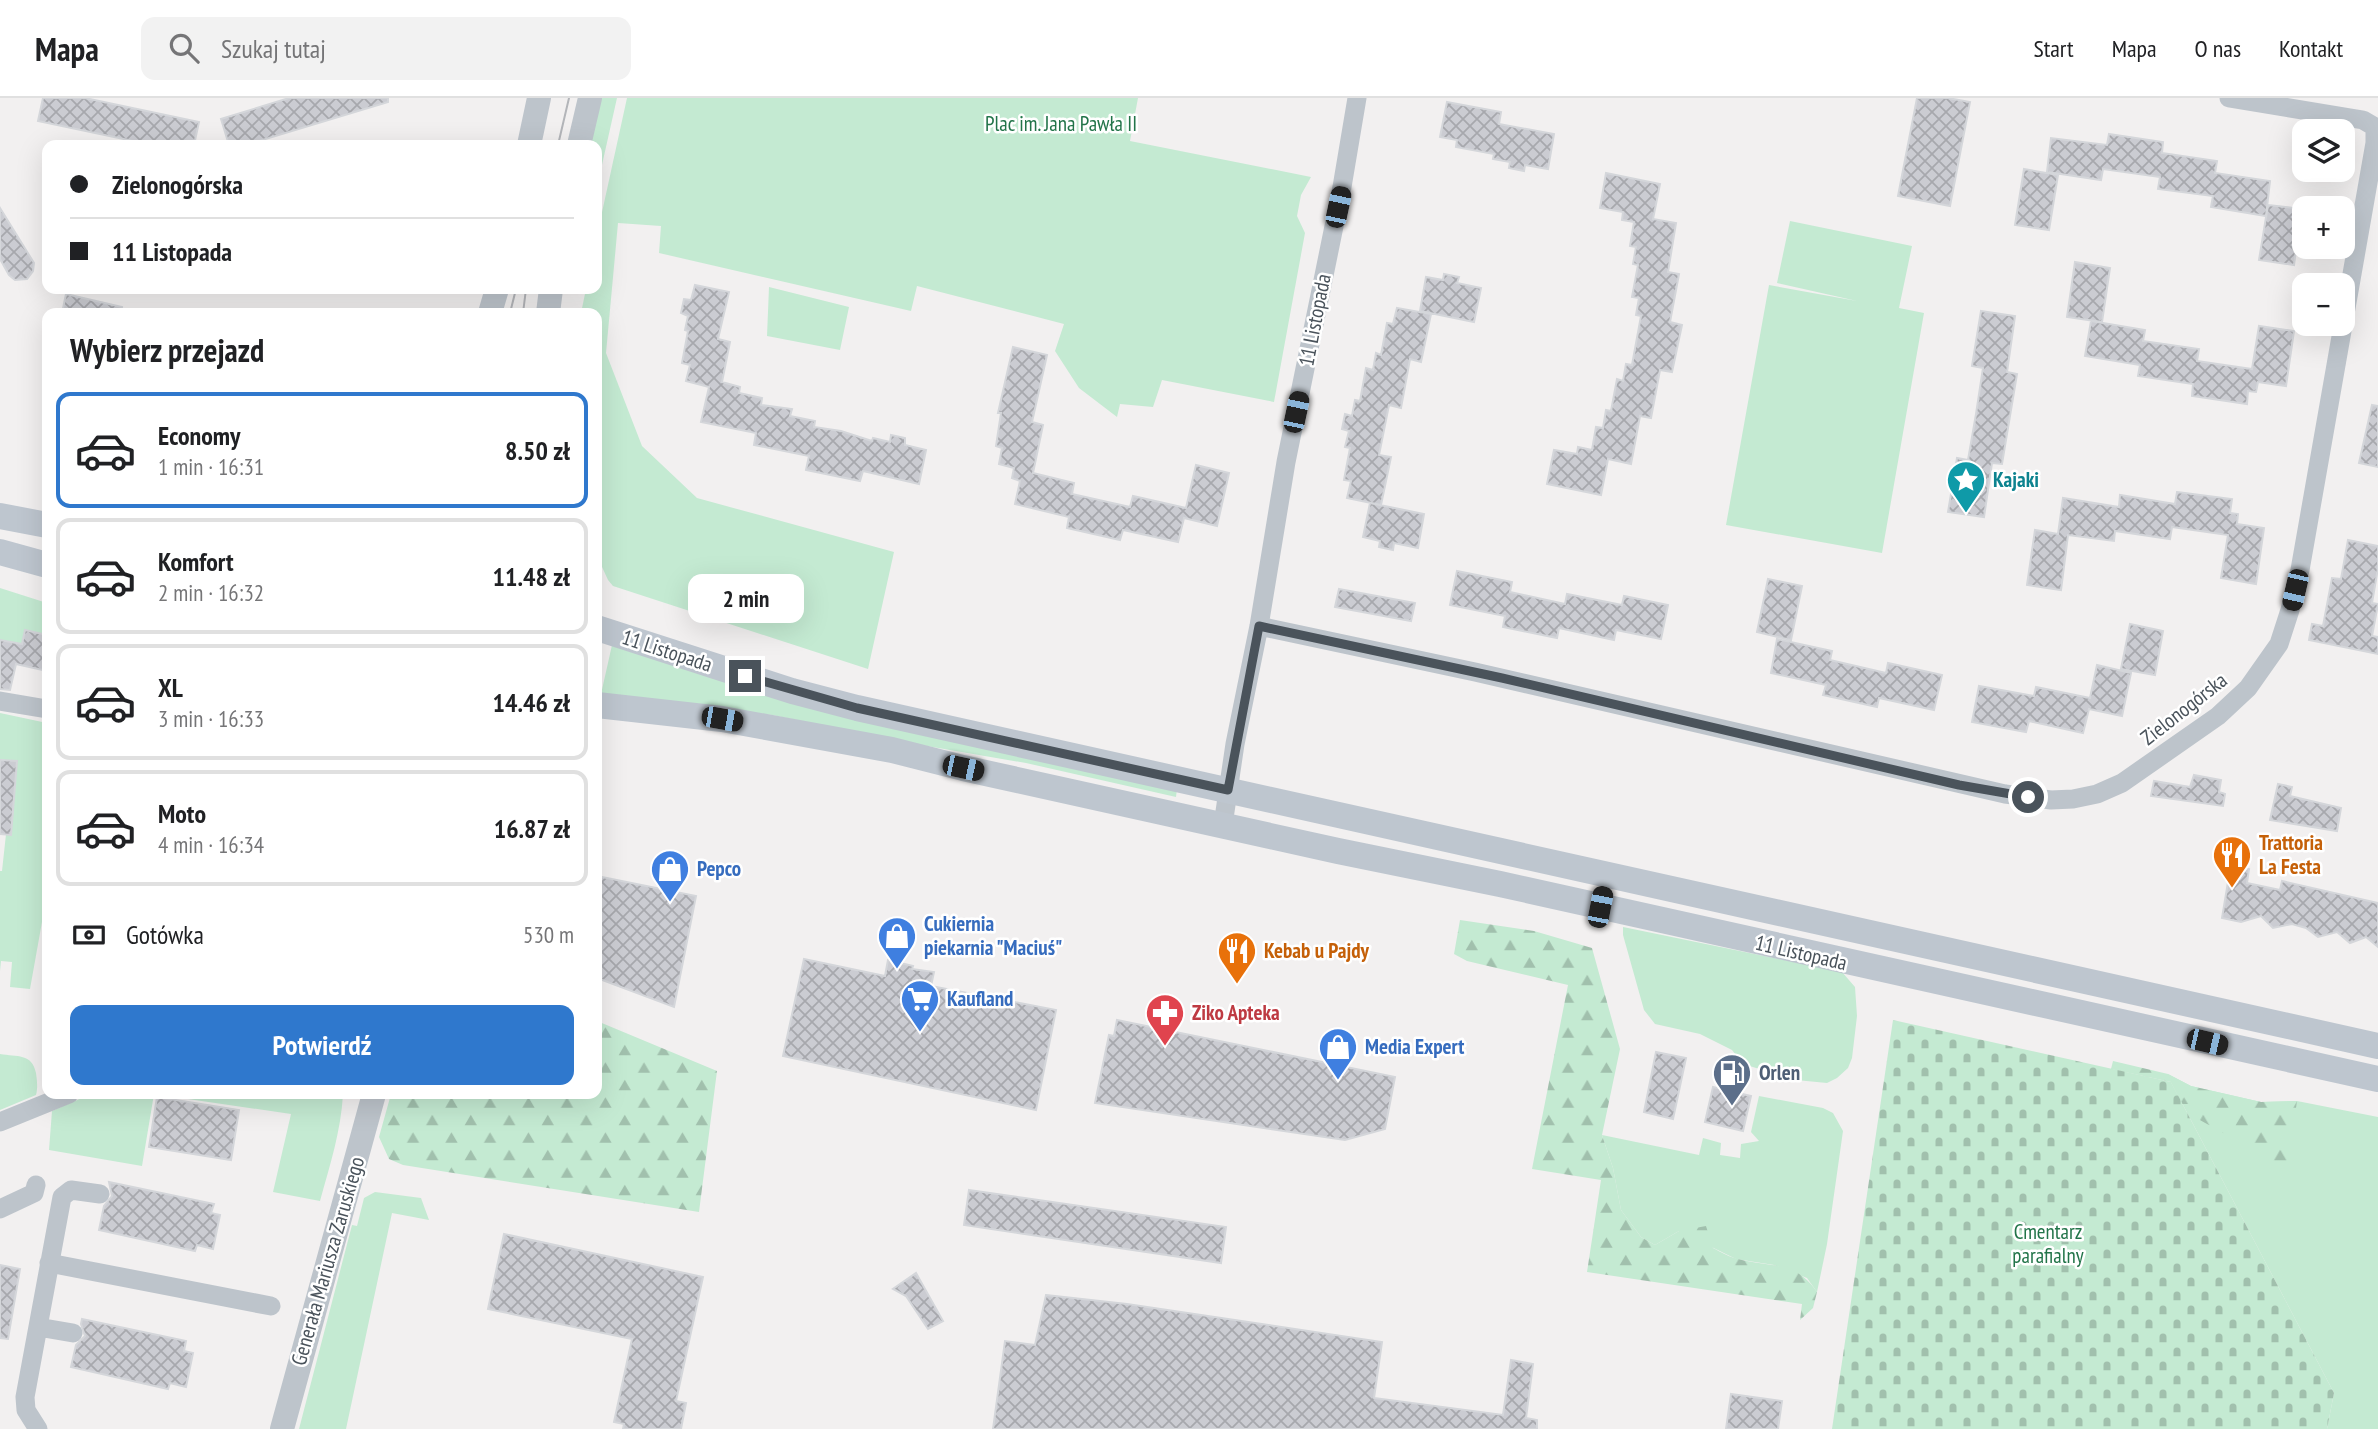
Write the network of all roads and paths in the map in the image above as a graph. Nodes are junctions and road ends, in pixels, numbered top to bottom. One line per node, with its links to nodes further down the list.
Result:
1 (539, 98): 5 (street)
2 (590, 98): 6 (street)
3 (1357, 98): 11 (street, 11 Listopada)
4 (2229, 98): 11 (street, Zielonogórska)
5 (530, 140)
6 (580, 140)
7 (0, 516): 8 (main road)
8 (42, 524)
9 (0, 552): 10 (main road)
10 (42, 564)
11 (1259, 626): 16 (street, 11 Listopada)
12 (602, 630): 16 (main road, 11 Listopada)
13 (0, 701): 15 (street)
14 (602, 706): 17 (main road, 11 Listopada)
15 (42, 708)
16 (1228, 790): 17 (street, 11 Listopada); 18 (main road, 11 Listopada)
17 (1223, 825): 19 (main road, 11 Listopada)
18 (1606, 877): 19 (main road); 20 (main road, 11 Listopada)
19 (1600, 907): 21 (main road, 11 Listopada)
20 (1882, 937): 21 (main road); 22 (main road, 11 Listopada)
21 (1875, 970): 23 (main road, 11 Listopada)
22 (2045, 972): 23 (main road); 24 (main road, 11 Listopada)
23 (2037, 1005): 25 (main road, 11 Listopada)
24 (2378, 1046)
25 (2378, 1079)
26 (57, 1099): 28 (street)
27 (373, 1099): 37 (street, Generała Mariusza Zaruskiego)
28 (0, 1122)
29 (36, 1185): 31 (street)
30 (100, 1194): 32 (street)
31 (0, 1209)
32 (50, 1263): 33 (street); 34 (street)
33 (271, 1306)
34 (38, 1327): 35 (street); 36 (street)
35 (73, 1333)
36 (38, 1429)
37 (282, 1429)

